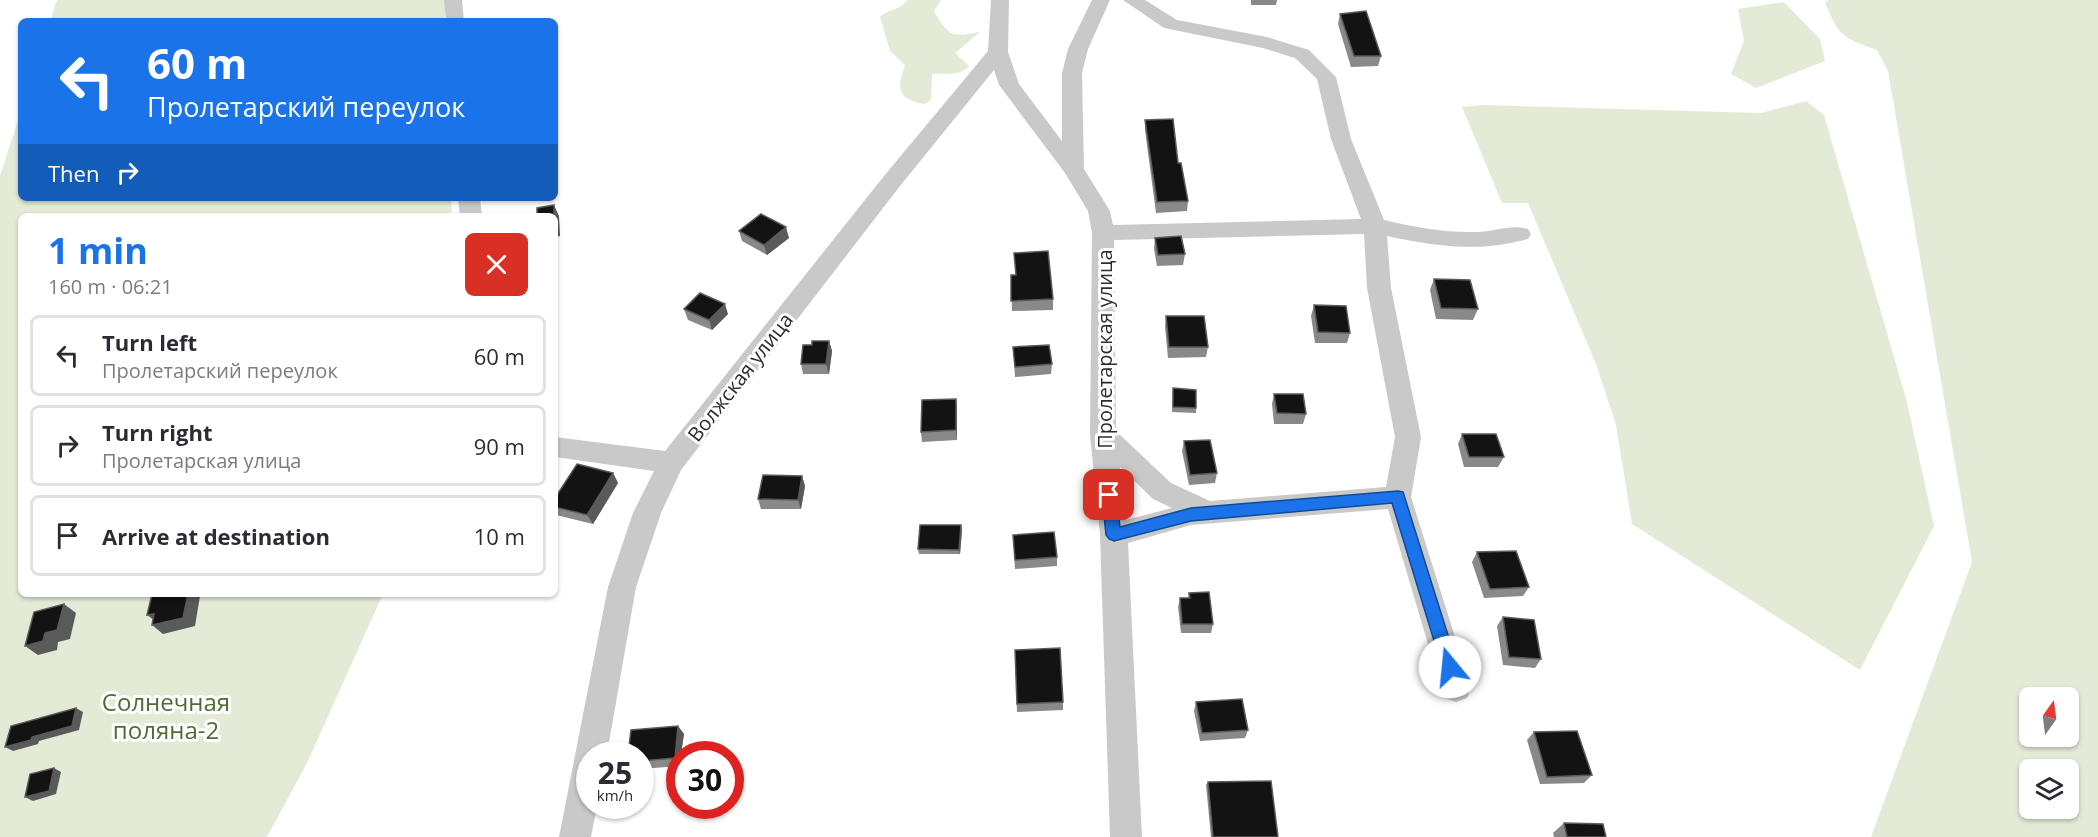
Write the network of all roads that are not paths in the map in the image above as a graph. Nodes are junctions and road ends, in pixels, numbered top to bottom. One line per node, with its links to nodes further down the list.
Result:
1 (453, 0): 5 (street)
2 (999, 0): 6 (street, Пролетарская улица)
3 (1101, 0): 7 (street)
4 (1132, 0): 8 (street)
5 (455, 18)
6 (998, 52): 7 (street, Пролетарская улица); 13 (street, Волжская улица)
7 (1073, 169): 9 (street, Пролетарская улица)
8 (1376, 226): 9 (street); 10 (street); 14 (street)
9 (1103, 233): 11 (street, Пролетарская улица)
10 (1520, 234)
11 (1102, 435): 15 (street); 16 (street, Пролетарская улица)
12 (558, 447): 13 (street)
13 (671, 463): 18 (street, Волжская улица)
14 (1398, 497): 15 (street); 17 (street)
15 (1209, 513): 16 (street)
16 (1114, 535): 21 (street, Пролетарская улица)
17 (1456, 688)
18 (593, 741)
19 (579, 819): 20 (street)
20 (575, 837)
21 (1126, 837)

